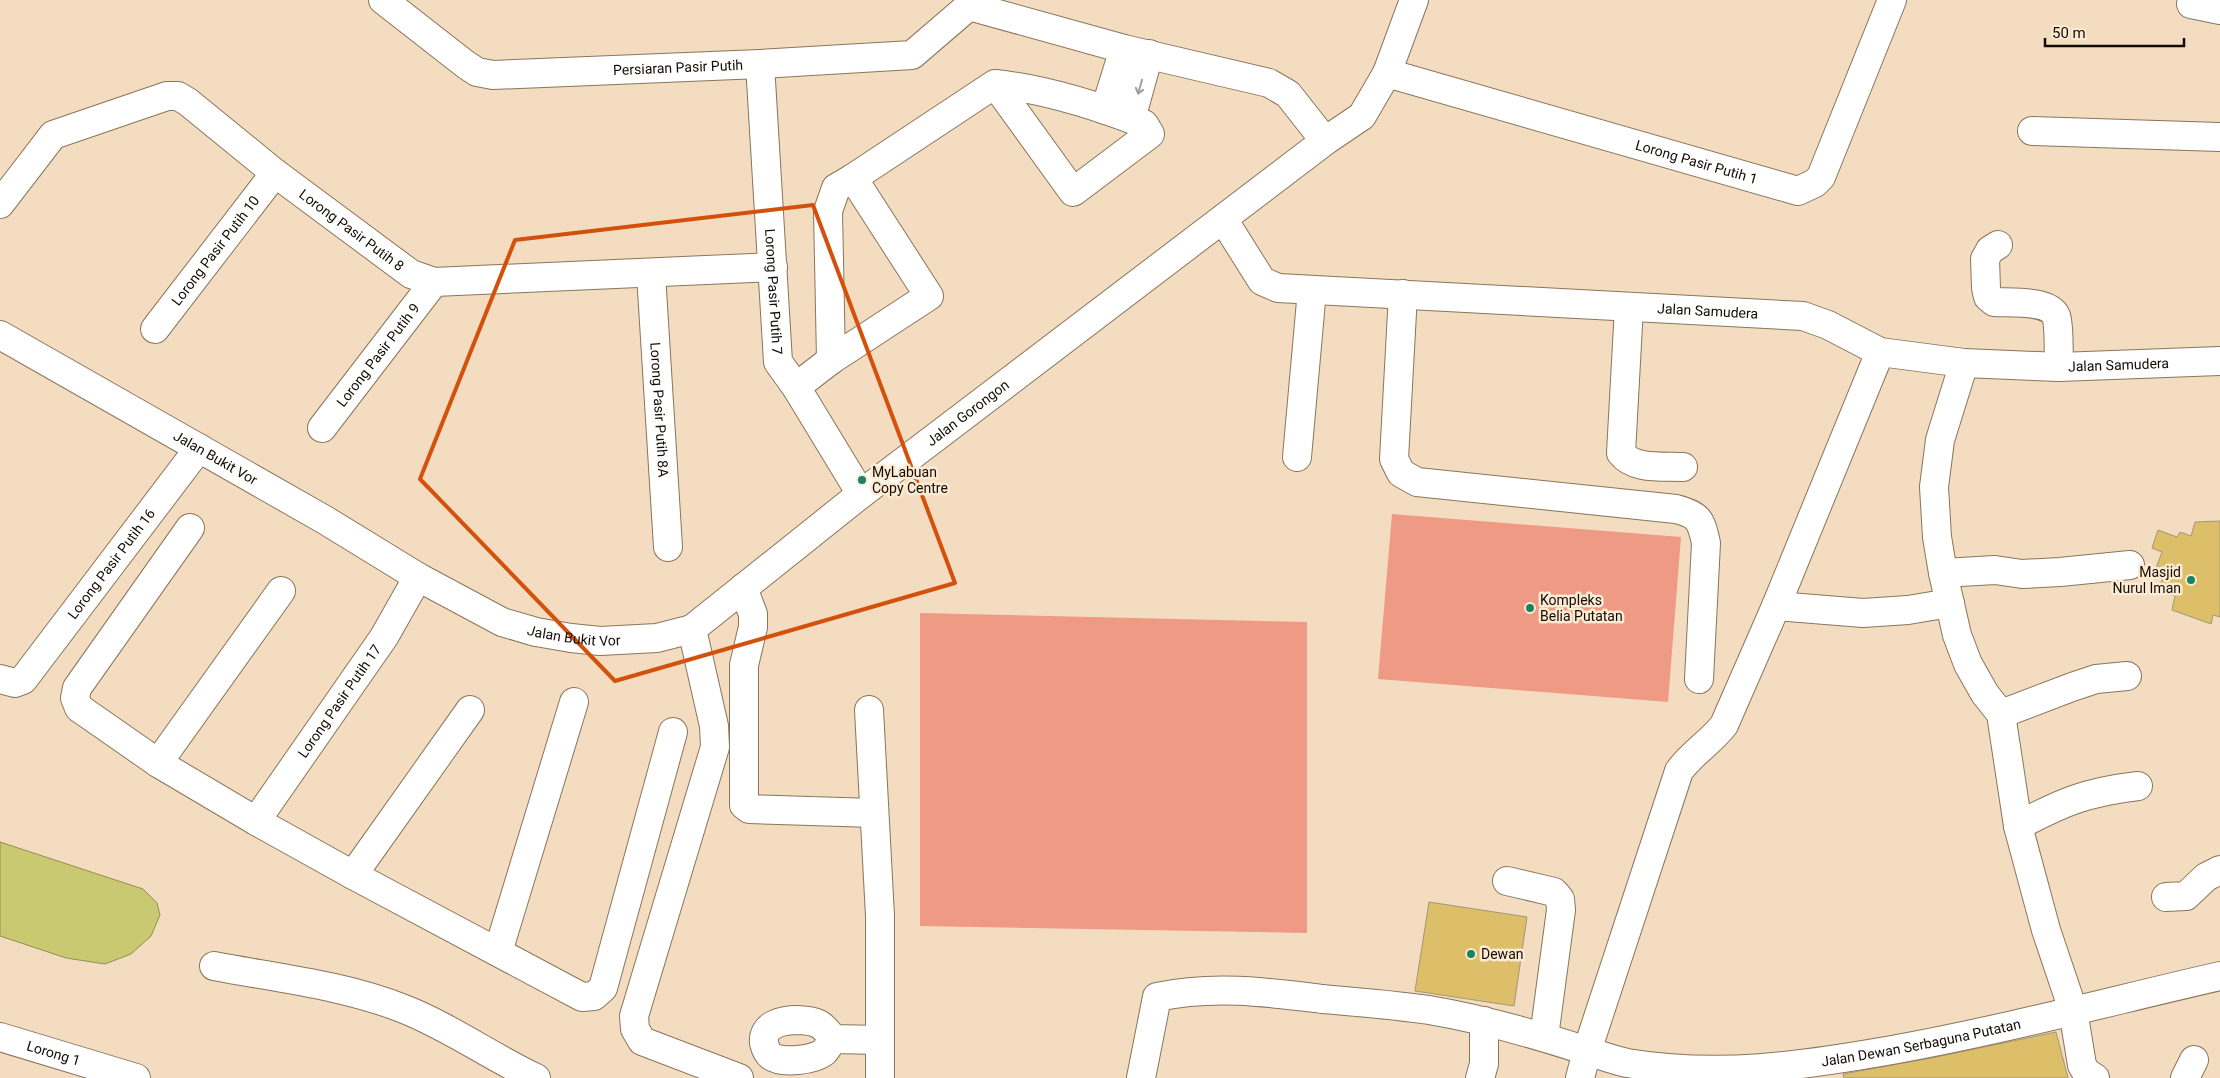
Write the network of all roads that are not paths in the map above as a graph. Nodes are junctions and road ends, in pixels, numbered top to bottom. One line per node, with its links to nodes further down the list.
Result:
1 (383, 0): 8 (street, Persiaran Pasir Putih)
2 (1414, 0): 9 (street, Jalan Gorongon)
3 (1886, 1): 9 (street, Lorong Pasir Putih 1)
4 (972, 3): 7 (street); 8 (street, Persiaran Pasir Putih)
5 (2192, 4): 6 (street)
6 (2220, 10)
7 (1136, 51): 11 (street); 12 (street, one-way to 12); 15 (street)
8 (760, 64): 21 (street, Lorong Pasir Putih 7)
9 (1387, 73): 15 (street, Jalan Gorongon)
10 (994, 84): 11 (street); 12 (street); 17 (street)
11 (1105, 110): 12 (street)
12 (1131, 119)
13 (2032, 131): 14 (street)
14 (2220, 137)
15 (1325, 141): 19 (street, Jalan Gorongon)
16 (275, 173): 18 (street, Lorong Pasir Putih 8); 23 (street, Lorong Pasir Putih 8); 27 (street, Lorong Pasir Putih 10)
17 (853, 178): 30 (street); 30 (street)
18 (0, 204)
19 (1223, 218): 24 (street, Jalan Samudera); 39 (street, Jalan Gorongon)
20 (1998, 245): 33 (street)
21 (772, 267): 22 (street, Lorong Pasir Putih 8); 34 (street, Lorong Pasir Putih 7)
22 (651, 274): 23 (street, Lorong Pasir Putih 8); 41 (street, Lorong Pasir Putih 8A)
23 (434, 282): 35 (street, Lorong Pasir Putih 9)
24 (1312, 290): 25 (street, Jalan Samudera); 37 (street)
25 (1403, 294): 26 (street, Jalan Samudera); 52 (street)
26 (1629, 308): 29 (street, Jalan Samudera); 38 (street)
27 (154, 329)
28 (0, 335): 36 (street, Jalan Bukit Vor)
29 (1880, 352): 32 (street, Jalan Samudera); 48 (street)
30 (831, 360): 34 (street)
31 (2220, 362): 33 (street, Jalan Samudera)
32 (1964, 363): 33 (street, Jalan Samudera); 43 (street)
33 (2059, 367)
34 (796, 387): 39 (street, Lorong Pasir Putih 7)
35 (322, 428)
36 (198, 448): 44 (street, Jalan Bukit Vor); 51 (street, Lorong Pasir Putih 16)
37 (1297, 457)
38 (1683, 467)
39 (861, 494): 45 (street, Jalan Gorongon)
40 (190, 528): 58 (street)
41 (668, 547)
42 (2130, 565): 43 (street)
43 (1943, 573): 47 (street)
44 (418, 577): 49 (street, Jalan Bukit Vor); 61 (street, Lorong Pasir Putih 17)
45 (743, 588): 49 (street, Jalan Gorongon); 60 (street)
46 (282, 591): 58 (street)
47 (1950, 603): 48 (street); 56 (street)
48 (1776, 606): 76 (street)
49 (692, 629): 80 (street)
50 (2127, 676): 56 (street)
51 (11, 679)
52 (1698, 679)
53 (574, 702): 67 (street)
54 (470, 710): 64 (street)
55 (869, 710): 60 (street)
56 (2001, 714): 62 (street)
57 (673, 732): 67 (street)
58 (158, 763): 61 (street)
59 (2138, 786): 62 (street)
60 (874, 813): 75 (street)
61 (256, 821): 64 (street)
62 (2018, 826): 70 (street)
63 (2220, 870): 66 (street)
64 (353, 875): 67 (street)
65 (1507, 881): 73 (street)
66 (2166, 897)
67 (498, 952)
68 (214, 966): 79 (street)
69 (2220, 976): 70 (street, Jalan Dewan Serbaguna Putatan)
70 (2073, 1010): 77 (street, Jalan Dewan Serbaguna Putatan); 85 (street)
71 (1484, 1021): 73 (street, Jalan Dewan Serbaguna Putatan); 82 (street, Jalan Dewan Serbaguna Putatan); 83 (street)
72 (0, 1037): 78 (street, Lorong 1)
73 (1544, 1037): 76 (street, Jalan Dewan Serbaguna Putatan)
74 (832, 1039): 75 (street)
75 (880, 1040): 81 (street)
76 (1587, 1051): 77 (street, Jalan Dewan Serbaguna Putatan); 84 (street)
77 (1722, 1074)
78 (136, 1078)
79 (536, 1078)
80 (739, 1078)
81 (880, 1078)
82 (1141, 1078)
83 (1480, 1078)
84 (1580, 1078)
85 (2095, 1078)

